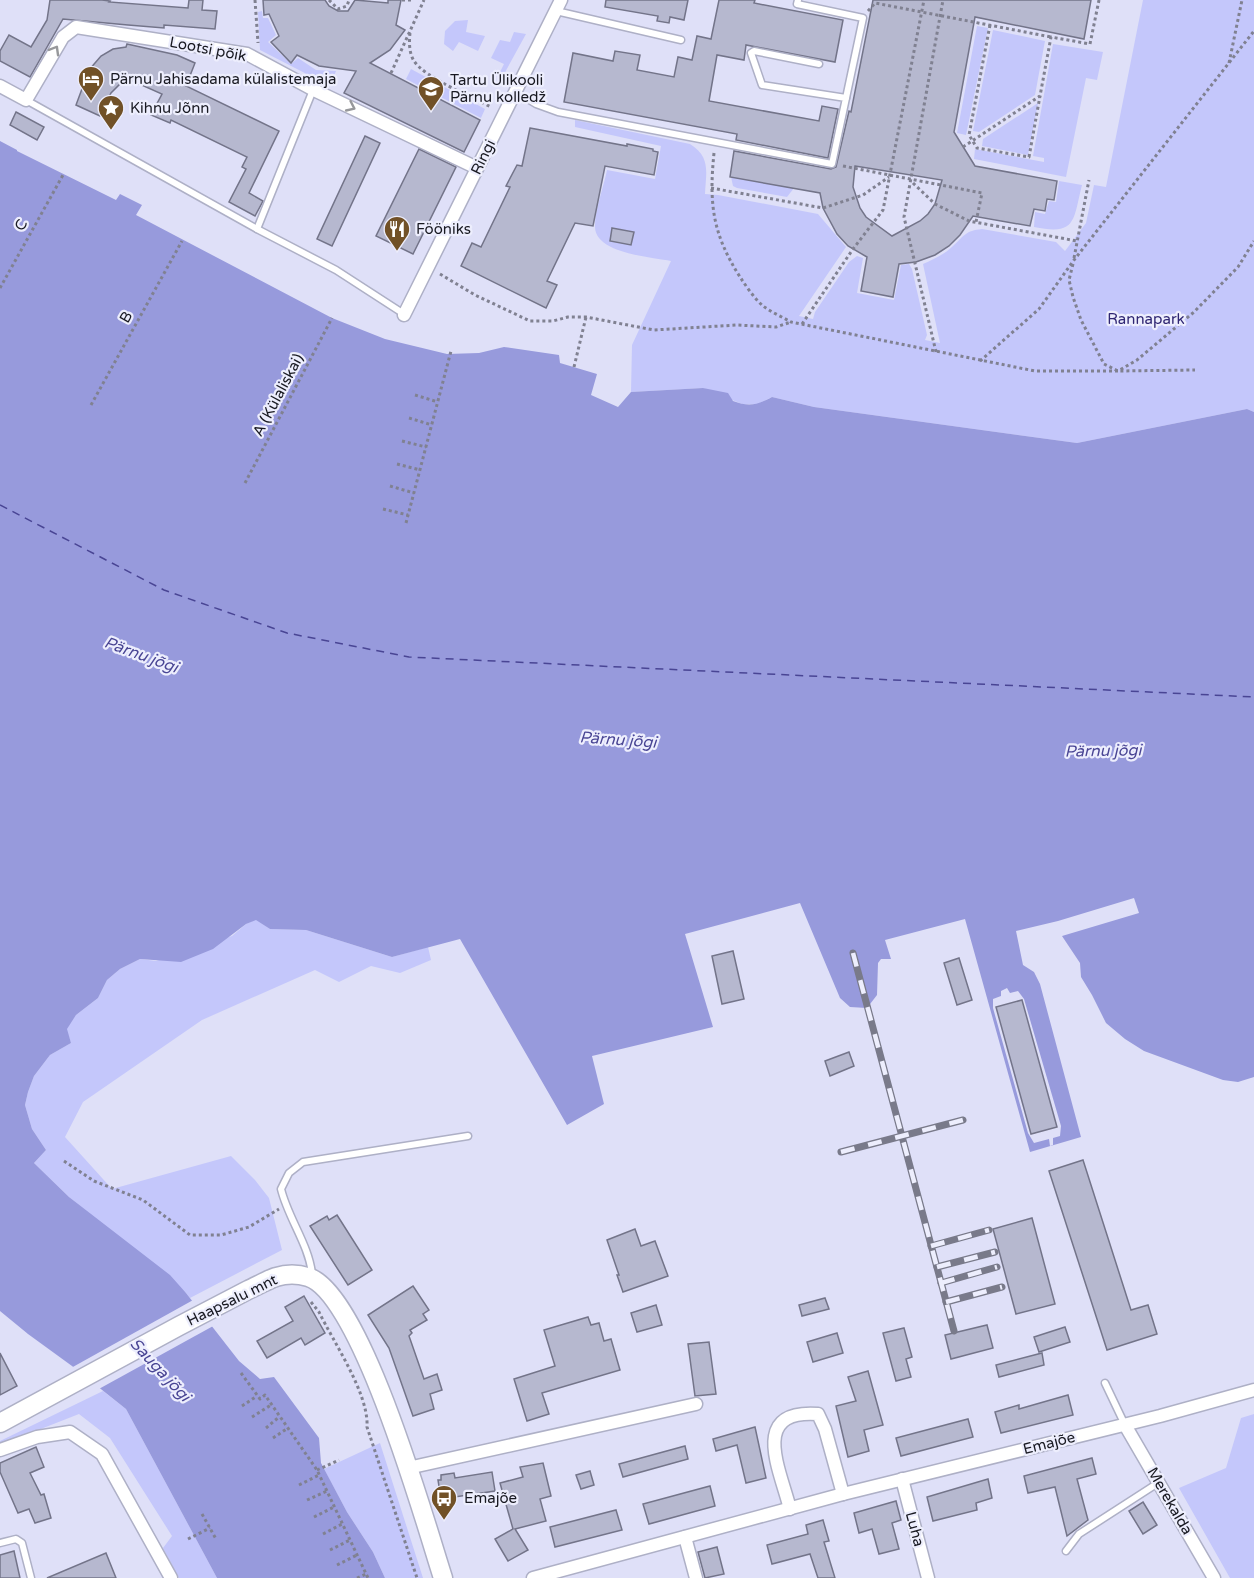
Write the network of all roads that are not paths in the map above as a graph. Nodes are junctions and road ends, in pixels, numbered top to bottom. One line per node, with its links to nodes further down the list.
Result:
1 (798, 0): 8 (lane)
2 (558, 6): 3 (lane); 7 (street, Ringi)
3 (681, 40)
4 (819, 64): 8 (lane)
5 (0, 86): 9 (street)
6 (314, 90): 9 (street, Lootsi põik, one-way to 6); 10 (street, Lootsi põik, one-way to 10); 11 (lane)
7 (515, 92): 8 (lane); 10 (street, Ringi)
8 (846, 98)
9 (26, 100): 11 (lane)
10 (477, 168): 12 (street, Ringi)
11 (257, 229): 12 (lane)
12 (404, 315)
13 (468, 1136): 14 (lane)
14 (313, 1278): 18 (main road, Haapsalu mnt); 21 (main road)
15 (1105, 1383): 19 (lane)
16 (1254, 1390): 19 (street, Emajõe)
17 (696, 1404): 21 (street)
18 (0, 1424)
19 (1125, 1425): 22 (street, Emajõe); 23 (street, Merekalda)
20 (0, 1450): 30 (street)
21 (408, 1468): 31 (main road)
22 (902, 1479): 24 (street, Emajõe); 34 (street, Luha)
23 (1158, 1482): 28 (lane); 35 (street, Merekalda)
24 (843, 1494): 25 (street, Emajõe); 25 (street)
25 (790, 1509): 26 (street, Emajõe)
26 (685, 1537): 32 (street, Emajõe); 33 (street)
27 (0, 1543): 29 (lane)
28 (1066, 1551)
29 (31, 1578)
30 (171, 1578)
31 (443, 1578)
32 (534, 1578)
33 (696, 1578)
34 (928, 1578)
35 (1214, 1578)

